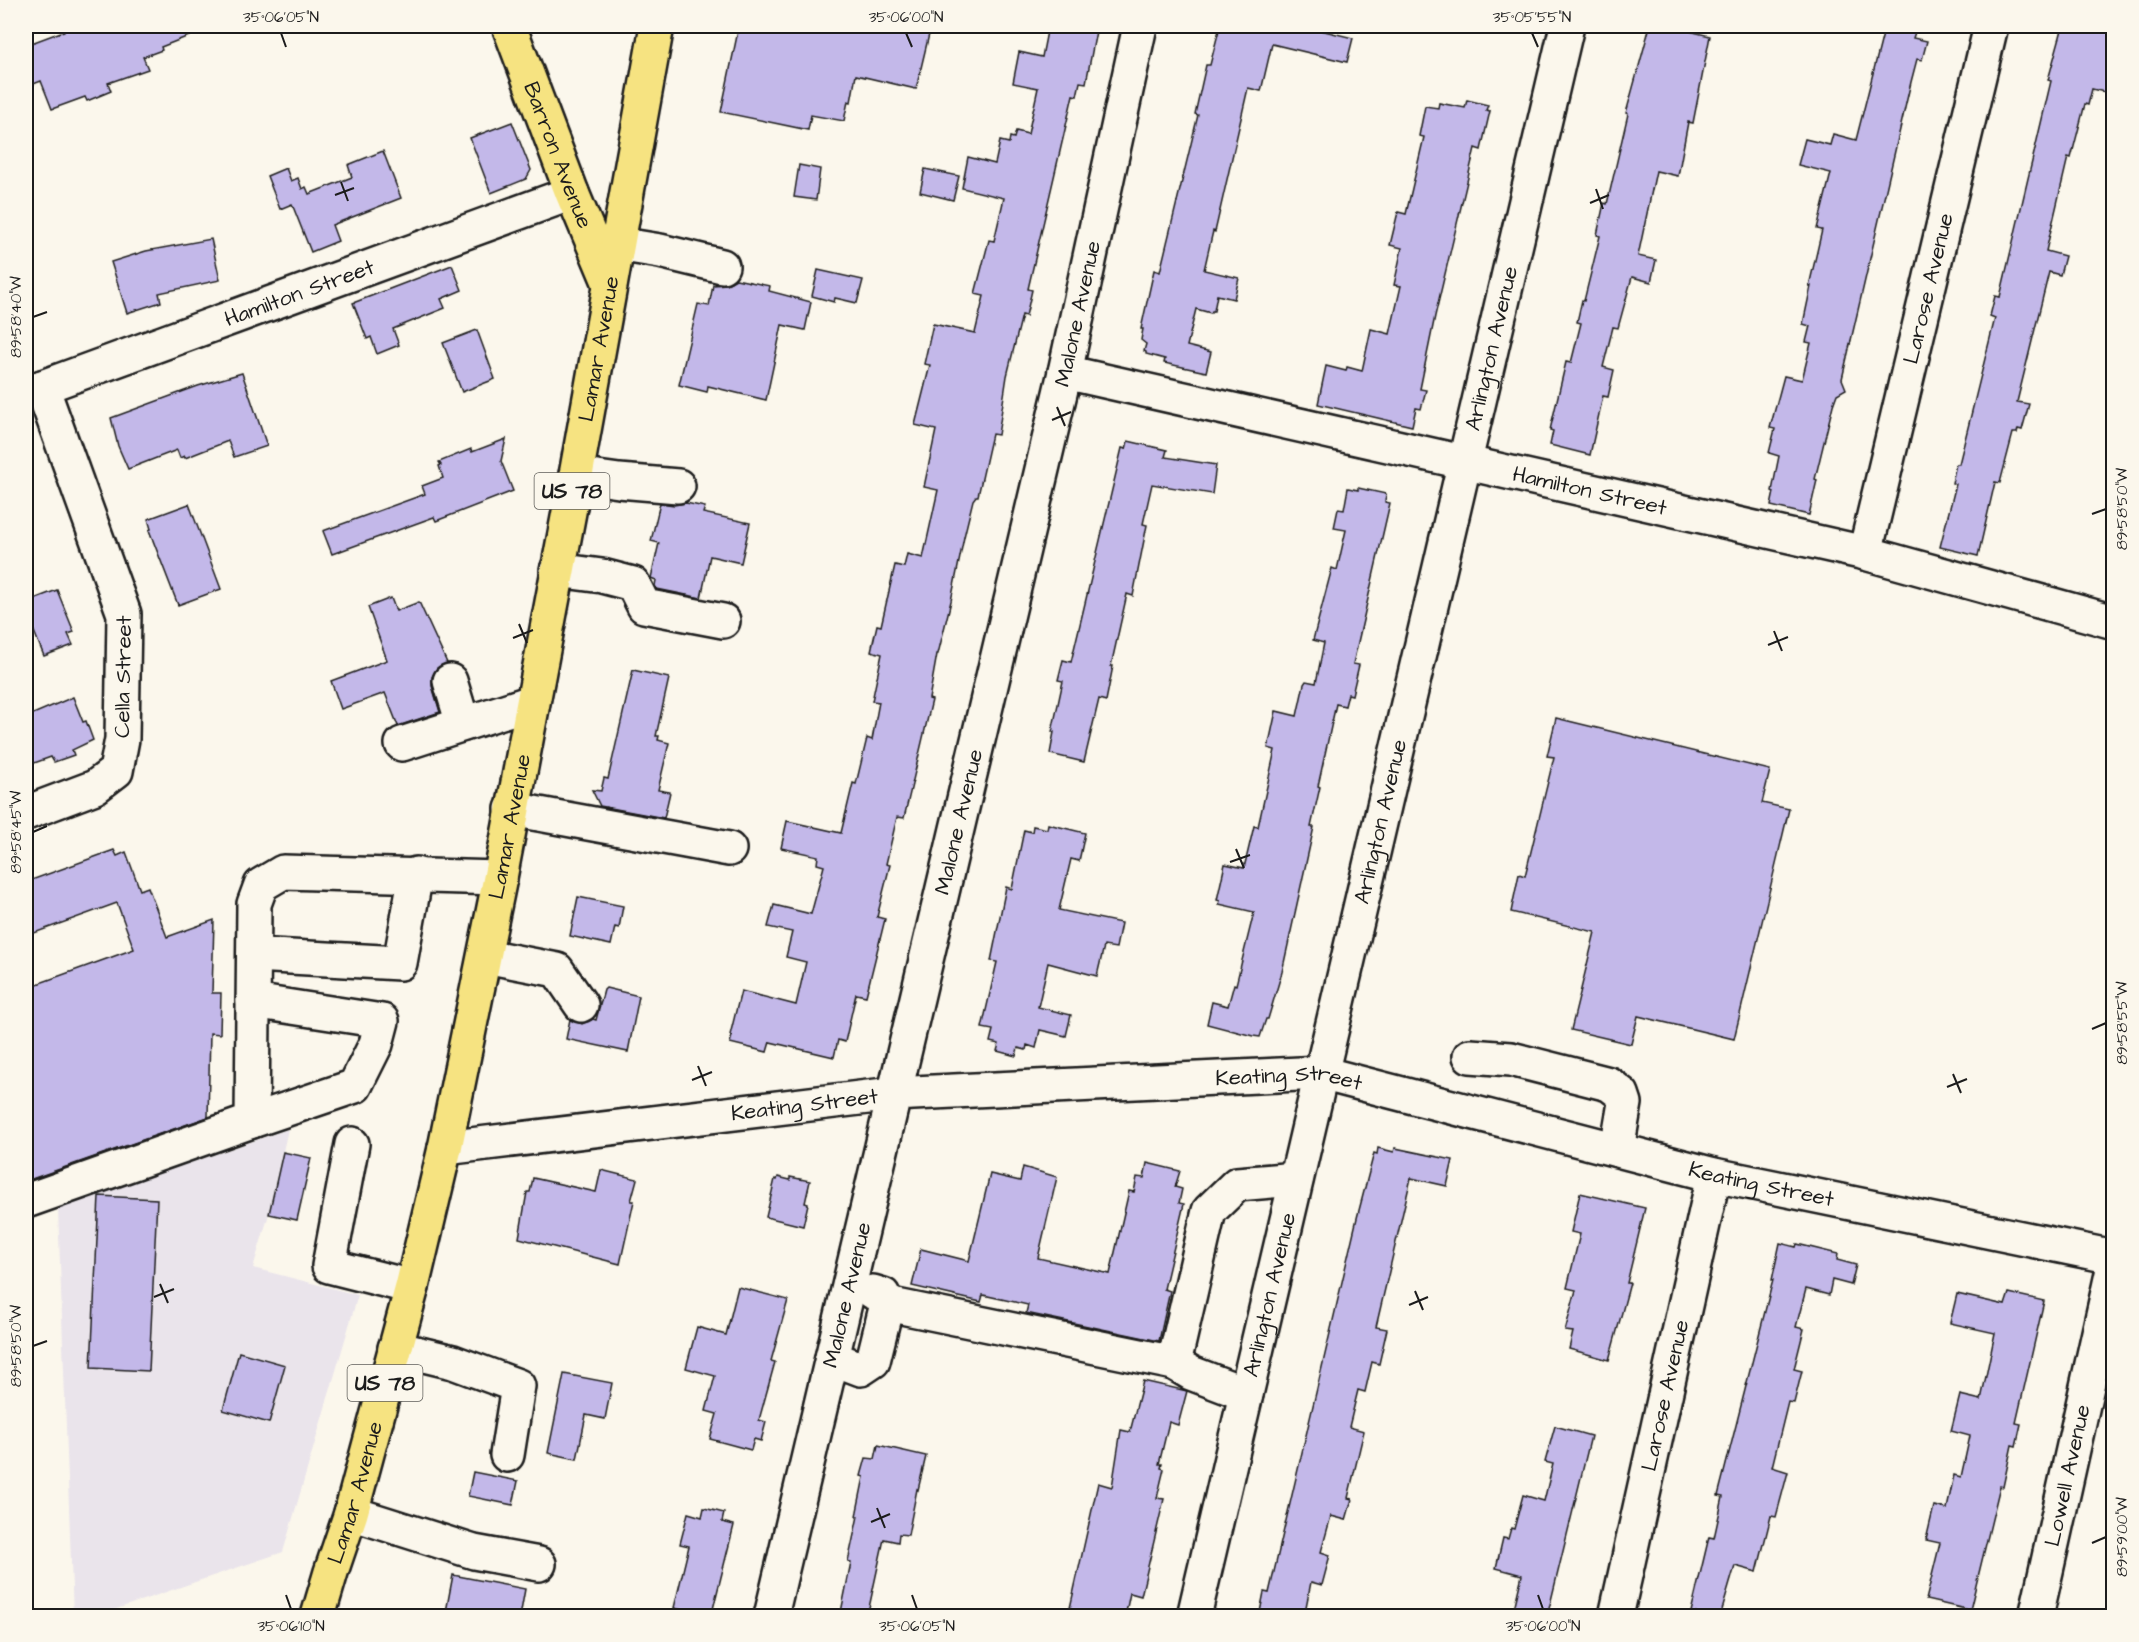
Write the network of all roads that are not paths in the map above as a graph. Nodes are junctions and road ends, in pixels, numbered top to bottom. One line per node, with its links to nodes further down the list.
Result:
1 (509, 26): 6 (main road, Barron Avenue)
2 (657, 26): 7 (main road, Lamar Avenue / US 78)
3 (1140, 26): 10 (street, Malone Avenue)
4 (1567, 26): 12 (street, Arlington Avenue)
5 (1991, 26): 15 (street, Larose Avenue)
6 (572, 193): 9 (main road, Barron Avenue); 11 (street, Hamilton Street)
7 (616, 243): 8 (street); 9 (main road, Lamar Avenue / US 78)
8 (722, 266)
9 (610, 284): 13 (main road, Lamar Avenue / US 78)
10 (1065, 372): 12 (street, Hamilton Street); 34 (street, Malone Avenue)
11 (34, 390): 24 (street, Cella Street)
12 (1465, 462): 15 (street, Hamilton Street); 33 (street, Arlington Avenue)
13 (576, 474): 14 (street); 16 (main road, Lamar Avenue / US 78)
14 (678, 486)
15 (1865, 554): 18 (street, Hamilton Street)
16 (557, 570): 17 (street); 20 (main road, Lamar Avenue / US 78)
17 (723, 621)
18 (2114, 622)
19 (450, 681): 21 (street)
20 (531, 702): 21 (street); 23 (main road, Lamar Avenue / US 78)
21 (463, 724): 22 (street)
22 (402, 744)
23 (512, 809): 25 (street); 27 (main road, Lamar Avenue / US 78)
24 (26, 813)
25 (729, 849)
26 (416, 874): 27 (street); 28 (street); 28 (street)
27 (500, 878): 29 (main road, Lamar Avenue / US 78)
28 (254, 955): 30 (street)
29 (485, 956): 31 (street); 37 (main road, Lamar Avenue / US 78)
30 (253, 1002): 35 (street); 35 (street)
31 (581, 1005)
32 (1470, 1056): 38 (street)
33 (1321, 1073): 34 (street, Keating Street); 38 (street, Keating Street); 40 (street, Arlington Avenue)
34 (893, 1094): 37 (street, Keating Street); 44 (street, Malone Avenue)
35 (252, 1121): 41 (street)
36 (352, 1144): 45 (street)
37 (445, 1148): 45 (main road, Lamar Avenue / US 78)
38 (1617, 1149): 39 (street, Keating Street)
39 (1714, 1174): 42 (street, Keating Street); 57 (street, Larose Avenue)
40 (1296, 1179): 49 (street); 50 (street, Arlington Avenue)
41 (26, 1201)
42 (2114, 1257)
43 (2114, 1265): 58 (street, Lowell Avenue)
44 (849, 1285): 46 (street); 48 (street, Malone Avenue)
45 (412, 1287): 47 (main road, Lamar Avenue / US 78)
46 (887, 1304): 48 (street); 49 (street)
47 (395, 1348): 51 (street); 52 (main road, Lamar Avenue / US 78)
48 (831, 1358): 55 (street, Malone Avenue)
49 (1174, 1363): 50 (street)
50 (1246, 1394): 56 (street, Arlington Avenue)
51 (507, 1455)
52 (351, 1514): 53 (street); 54 (main road, Lamar Avenue / US 78)
53 (539, 1564)
54 (318, 1617)
55 (771, 1617)
56 (1194, 1617)
57 (1616, 1617)
58 (2036, 1617)

